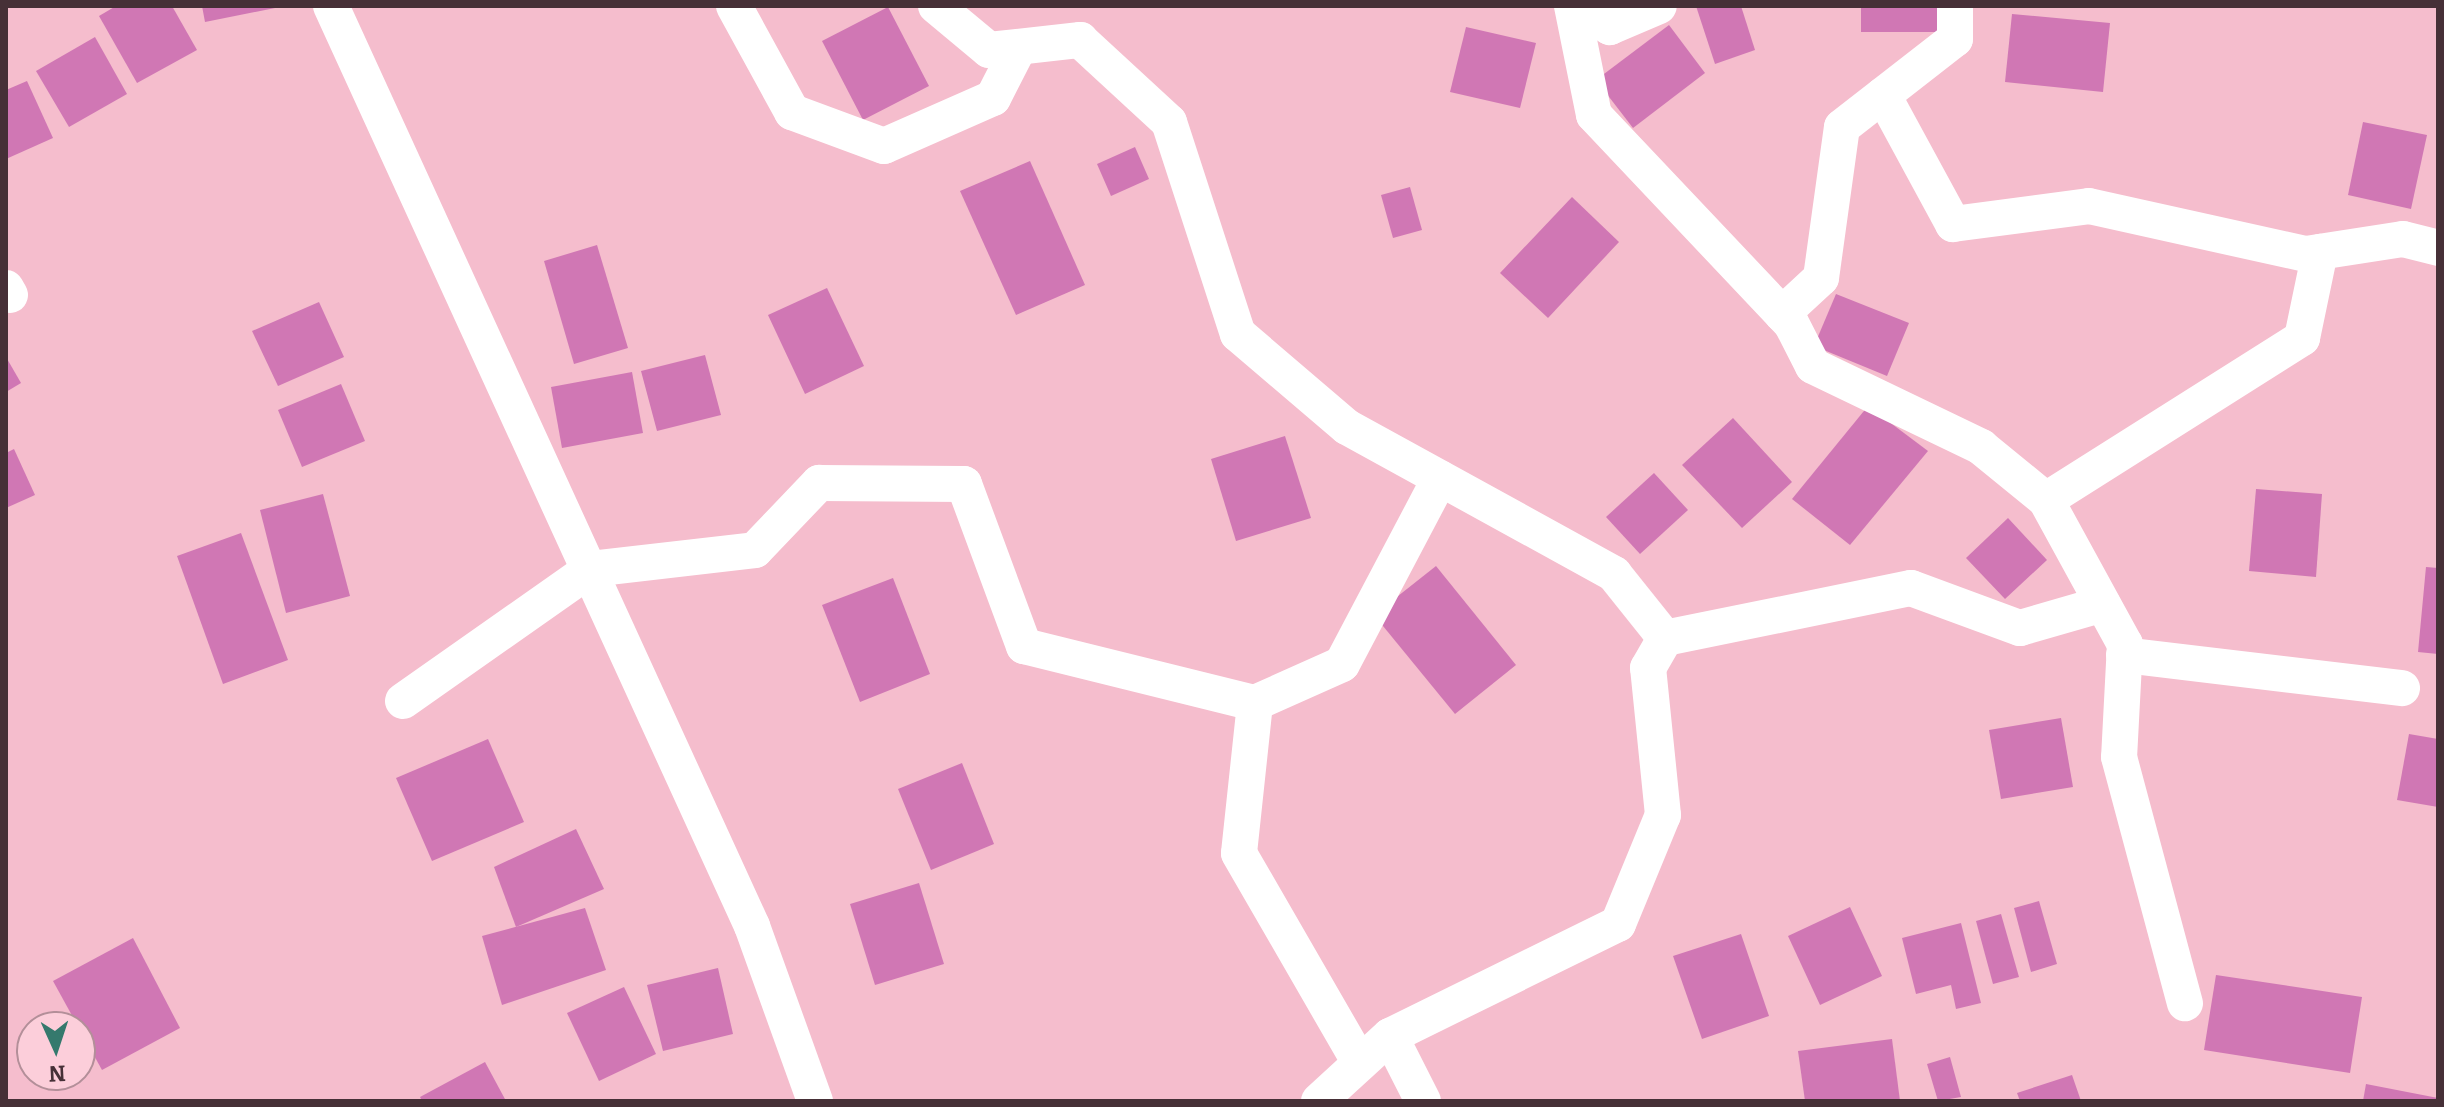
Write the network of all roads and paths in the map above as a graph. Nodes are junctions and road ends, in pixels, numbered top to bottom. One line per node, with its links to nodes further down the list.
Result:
1 (331, 6): 14 (street)
2 (734, 6): 7 (street)
3 (936, 6): 7 (street)
4 (1574, 6): 5 (street); 11 (street)
5 (1659, 6)
6 (1955, 6): 8 (street)
7 (1019, 47): 12 (street)
8 (1883, 95): 10 (street); 11 (street)
9 (2438, 248): 10 (street)
10 (2320, 252): 13 (street)
11 (1782, 314): 13 (street)
12 (1440, 478): 16 (street); 20 (street)
13 (2046, 500): 15 (street)
14 (591, 569): 19 (street); 20 (street); 24 (street)
15 (2103, 604): 16 (street); 17 (street)
16 (1665, 638): 22 (street)
17 (2124, 655): 18 (street); 21 (street)
18 (2402, 688)
19 (403, 701)
20 (1255, 703): 23 (street)
21 (2185, 1003)
22 (1390, 1036): 23 (street); 26 (street)
23 (1360, 1063): 25 (street)
24 (815, 1101)
25 (1319, 1101)
26 (1423, 1101)

